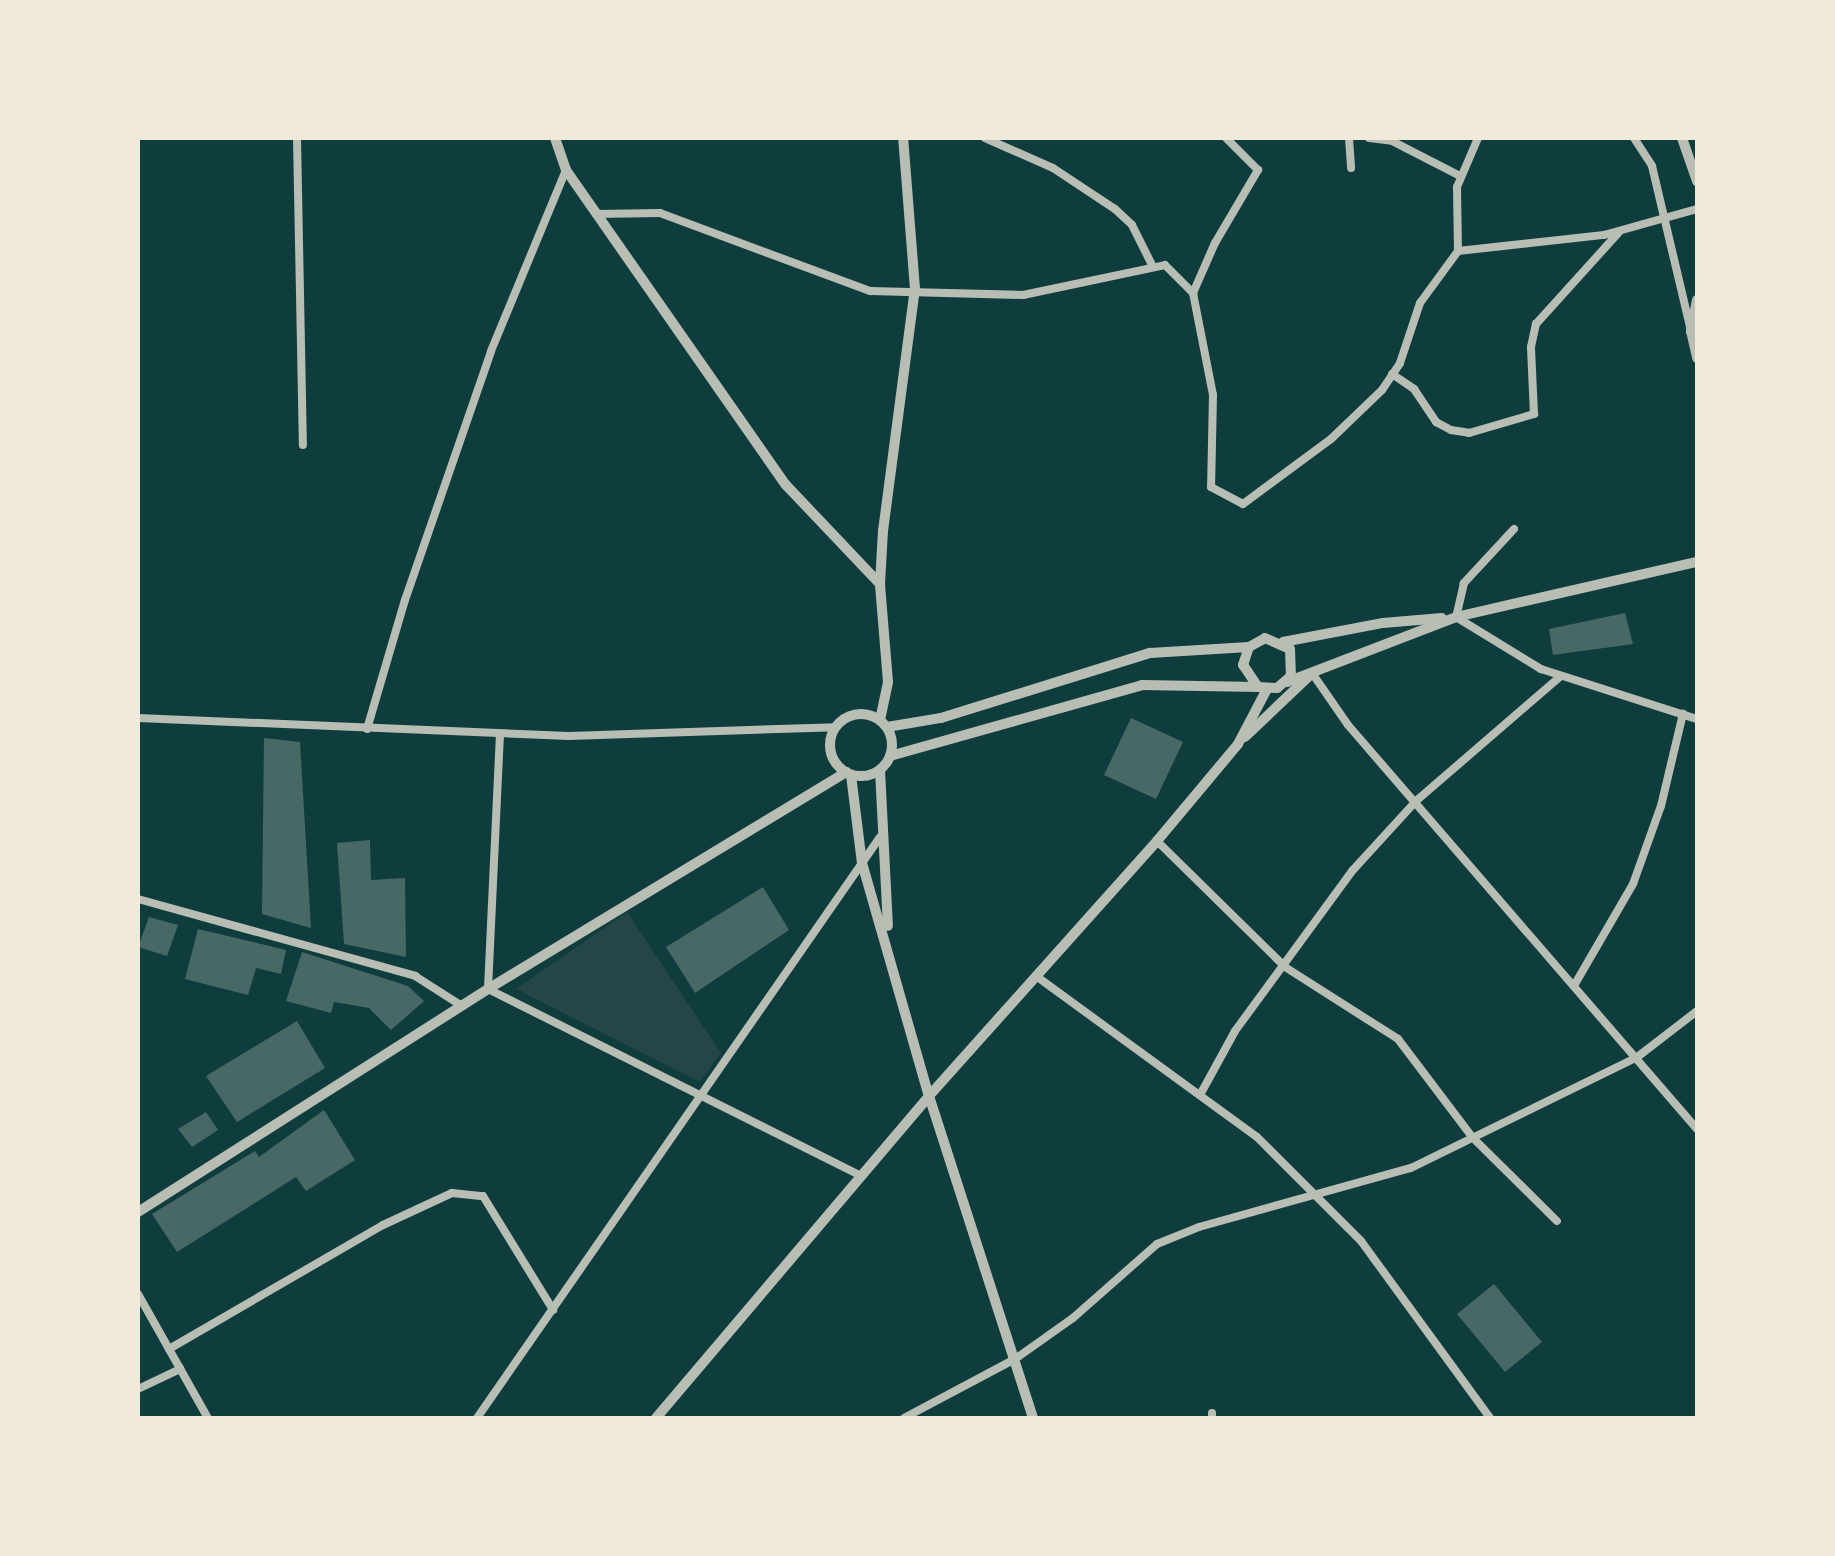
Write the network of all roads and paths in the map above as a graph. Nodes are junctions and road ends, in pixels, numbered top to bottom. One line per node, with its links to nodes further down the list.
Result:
1 (297, 138): 27 (street)
2 (555, 138): 12 (street)
3 (903, 138): 21 (street)
4 (985, 138): 20 (street)
5 (1226, 138): 22 (street)
6 (1349, 138): 11 (street)
7 (1369, 138): 13 (street)
8 (1478, 138): 13 (street)
9 (1634, 138): 17 (street)
10 (1682, 138): 14 (street)
11 (1351, 168)
12 (566, 170): 16 (street); 43 (street)
13 (1460, 176): 19 (street)
14 (1697, 181)
15 (1697, 209): 17 (street)
16 (596, 214): 21 (street); 30 (street)
17 (1662, 222): 18 (street); 24 (street)
18 (1619, 232): 19 (street); 26 (street)
19 (1458, 251): 26 (street)
20 (1153, 267): 21 (street); 22 (street)
21 (915, 289): 30 (street)
22 (1193, 293): 26 (street)
23 (1697, 300): 24 (street)
24 (1691, 331): 25 (street)
25 (1697, 358)
26 (1392, 374)
27 (303, 445)
28 (1514, 529): 31 (street)
29 (1697, 562): 31 (street)
30 (880, 584): 41 (street)
31 (1456, 617): 32 (street); 34 (street); 35 (street)
32 (1283, 642): 33 (street); 36 (street)
33 (1249, 647): 37 (street); 41 (street)
34 (1312, 673): 36 (street); 45 (street); 49 (street)
35 (1561, 676): 38 (street); 49 (street)
36 (1285, 683): 37 (street)
37 (1263, 688): 45 (street); 46 (street)
38 (1683, 714): 40 (street); 57 (street)
39 (138, 718): 43 (street)
40 (1697, 719)
41 (883, 724): 42 (street); 46 (street)
42 (836, 727): 44 (street); 48 (street)
43 (367, 729): 44 (street)
44 (500, 734): 58 (street)
45 (1238, 744): 51 (street)
46 (890, 756): 47 (street)
47 (880, 770): 48 (street); 50 (street)
48 (849, 773): 52 (street); 58 (street)
49 (1416, 801): 55 (street); 57 (street)
50 (880, 837): 52 (street); 54 (street)
51 (1157, 841): 55 (street); 56 (street)
52 (862, 863): 54 (street); 64 (street)
53 (138, 899): 59 (street)
54 (889, 944): 63 (street)
55 (1285, 967): 62 (street); 66 (street)
56 (1036, 976): 62 (street); 63 (street)
57 (1575, 984): 61 (street)
58 (488, 989): 59 (street); 64 (street)
59 (462, 1006): 69 (street)
60 (1697, 1011): 61 (street)
61 (1636, 1058): 65 (street); 66 (street)
62 (1200, 1095): 68 (street)
63 (929, 1096): 67 (street); 74 (street)
64 (703, 1097): 67 (street); 72 (street)
65 (1697, 1129)
66 (1473, 1138): 68 (street); 70 (street)
67 (861, 1176): 79 (street)
68 (1318, 1198): 74 (street); 82 (street)
69 (138, 1212)
70 (1557, 1221)
71 (138, 1294): 73 (street)
72 (553, 1310): 73 (street); 78 (street)
73 (169, 1349): 75 (street)
74 (1015, 1359): 80 (street); 81 (street)
75 (180, 1369): 76 (street); 77 (street)
76 (138, 1389)
77 (208, 1418)
78 (477, 1418)
79 (656, 1418)
80 (904, 1418)
81 (1033, 1418)
82 (1490, 1418)

